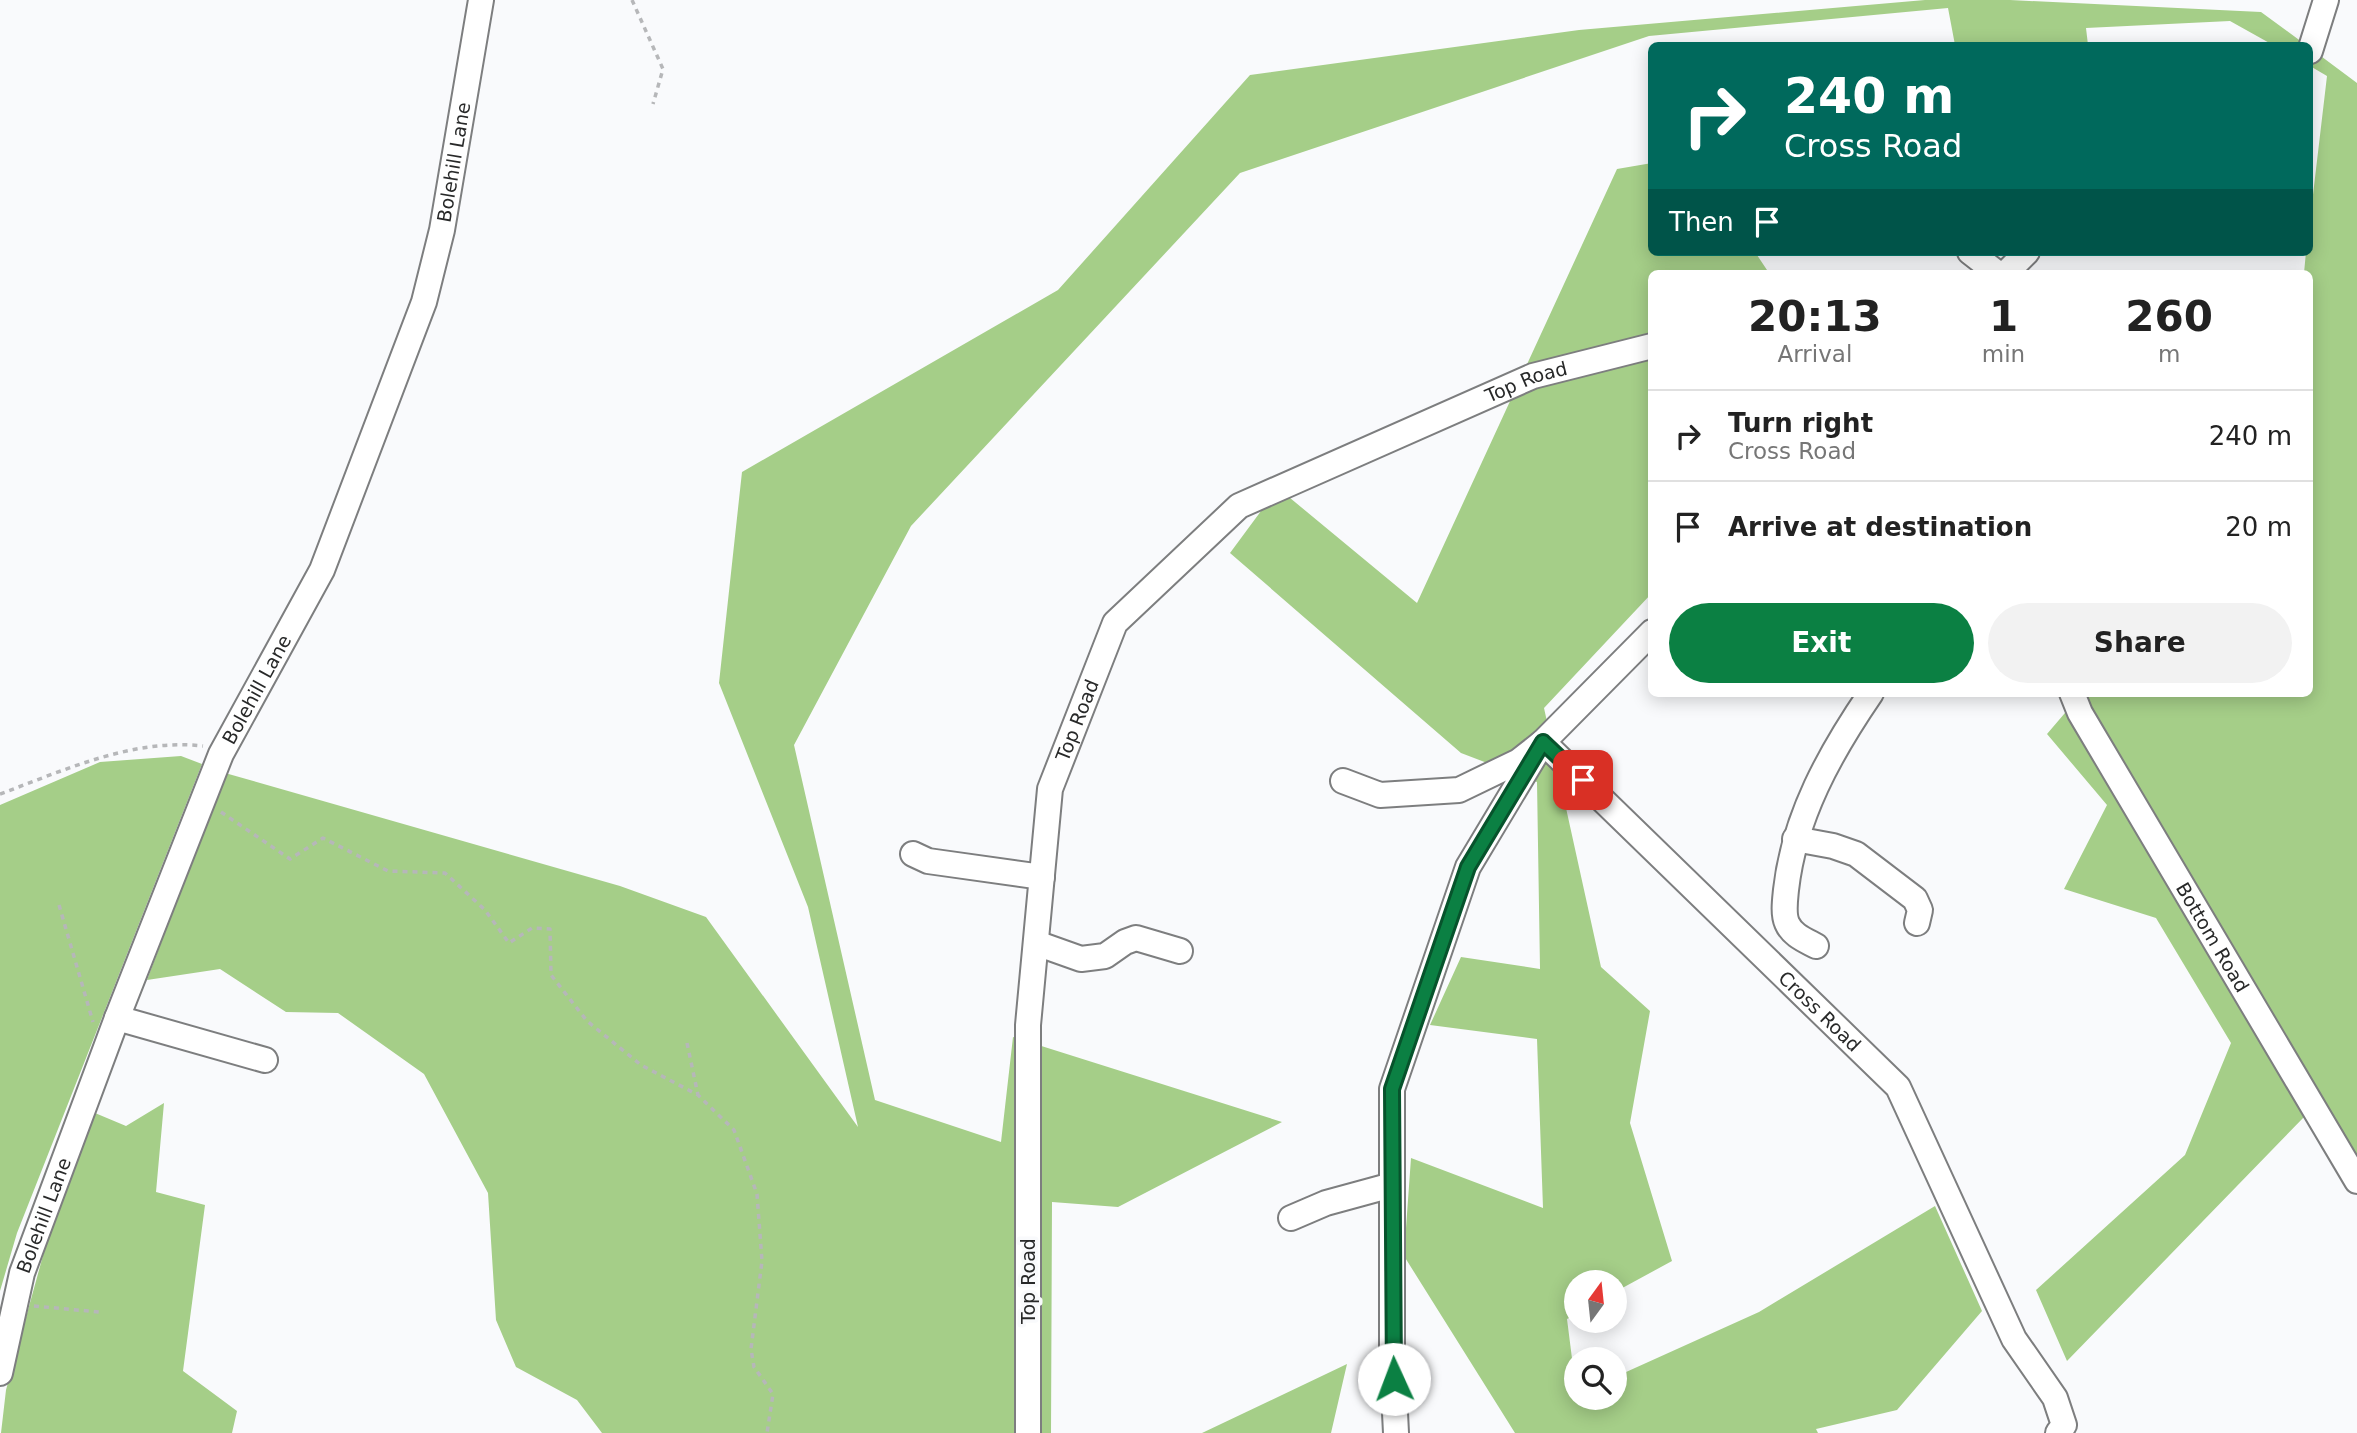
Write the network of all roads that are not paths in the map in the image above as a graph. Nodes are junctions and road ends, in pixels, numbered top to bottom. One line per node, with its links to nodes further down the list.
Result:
1 (481, 0): 21 (street, Bolehill Lane)
2 (2326, 0): 3 (street)
3 (2313, 42)
4 (1975, 256): 6 (street)
5 (2023, 256): 7 (street)
6 (1993, 270)
7 (2009, 270)
8 (1648, 346): 16 (street, Top Road)
9 (1648, 636): 12 (street)
10 (1868, 697): 14 (street)
11 (2074, 697): 23 (street, Bottom Road)
12 (1543, 742): 13 (street); 24 (street); 29 (street, Cross Road)
13 (1343, 781)
14 (1795, 839): 17 (street); 19 (street)
15 (913, 854): 16 (street)
16 (1042, 877): 18 (street, Top Road)
17 (1917, 923)
18 (1036, 943): 20 (street); 27 (street, Top Road)
19 (1816, 946)
20 (1180, 951)
21 (117, 1018): 22 (street); 26 (street, Bolehill Lane)
22 (265, 1060)
23 (2357, 1181)
24 (1392, 1185): 25 (street); 28 (street)
25 (1291, 1218)
26 (0, 1373)
27 (1028, 1433)
28 (1396, 1433)
29 (2058, 1433)

